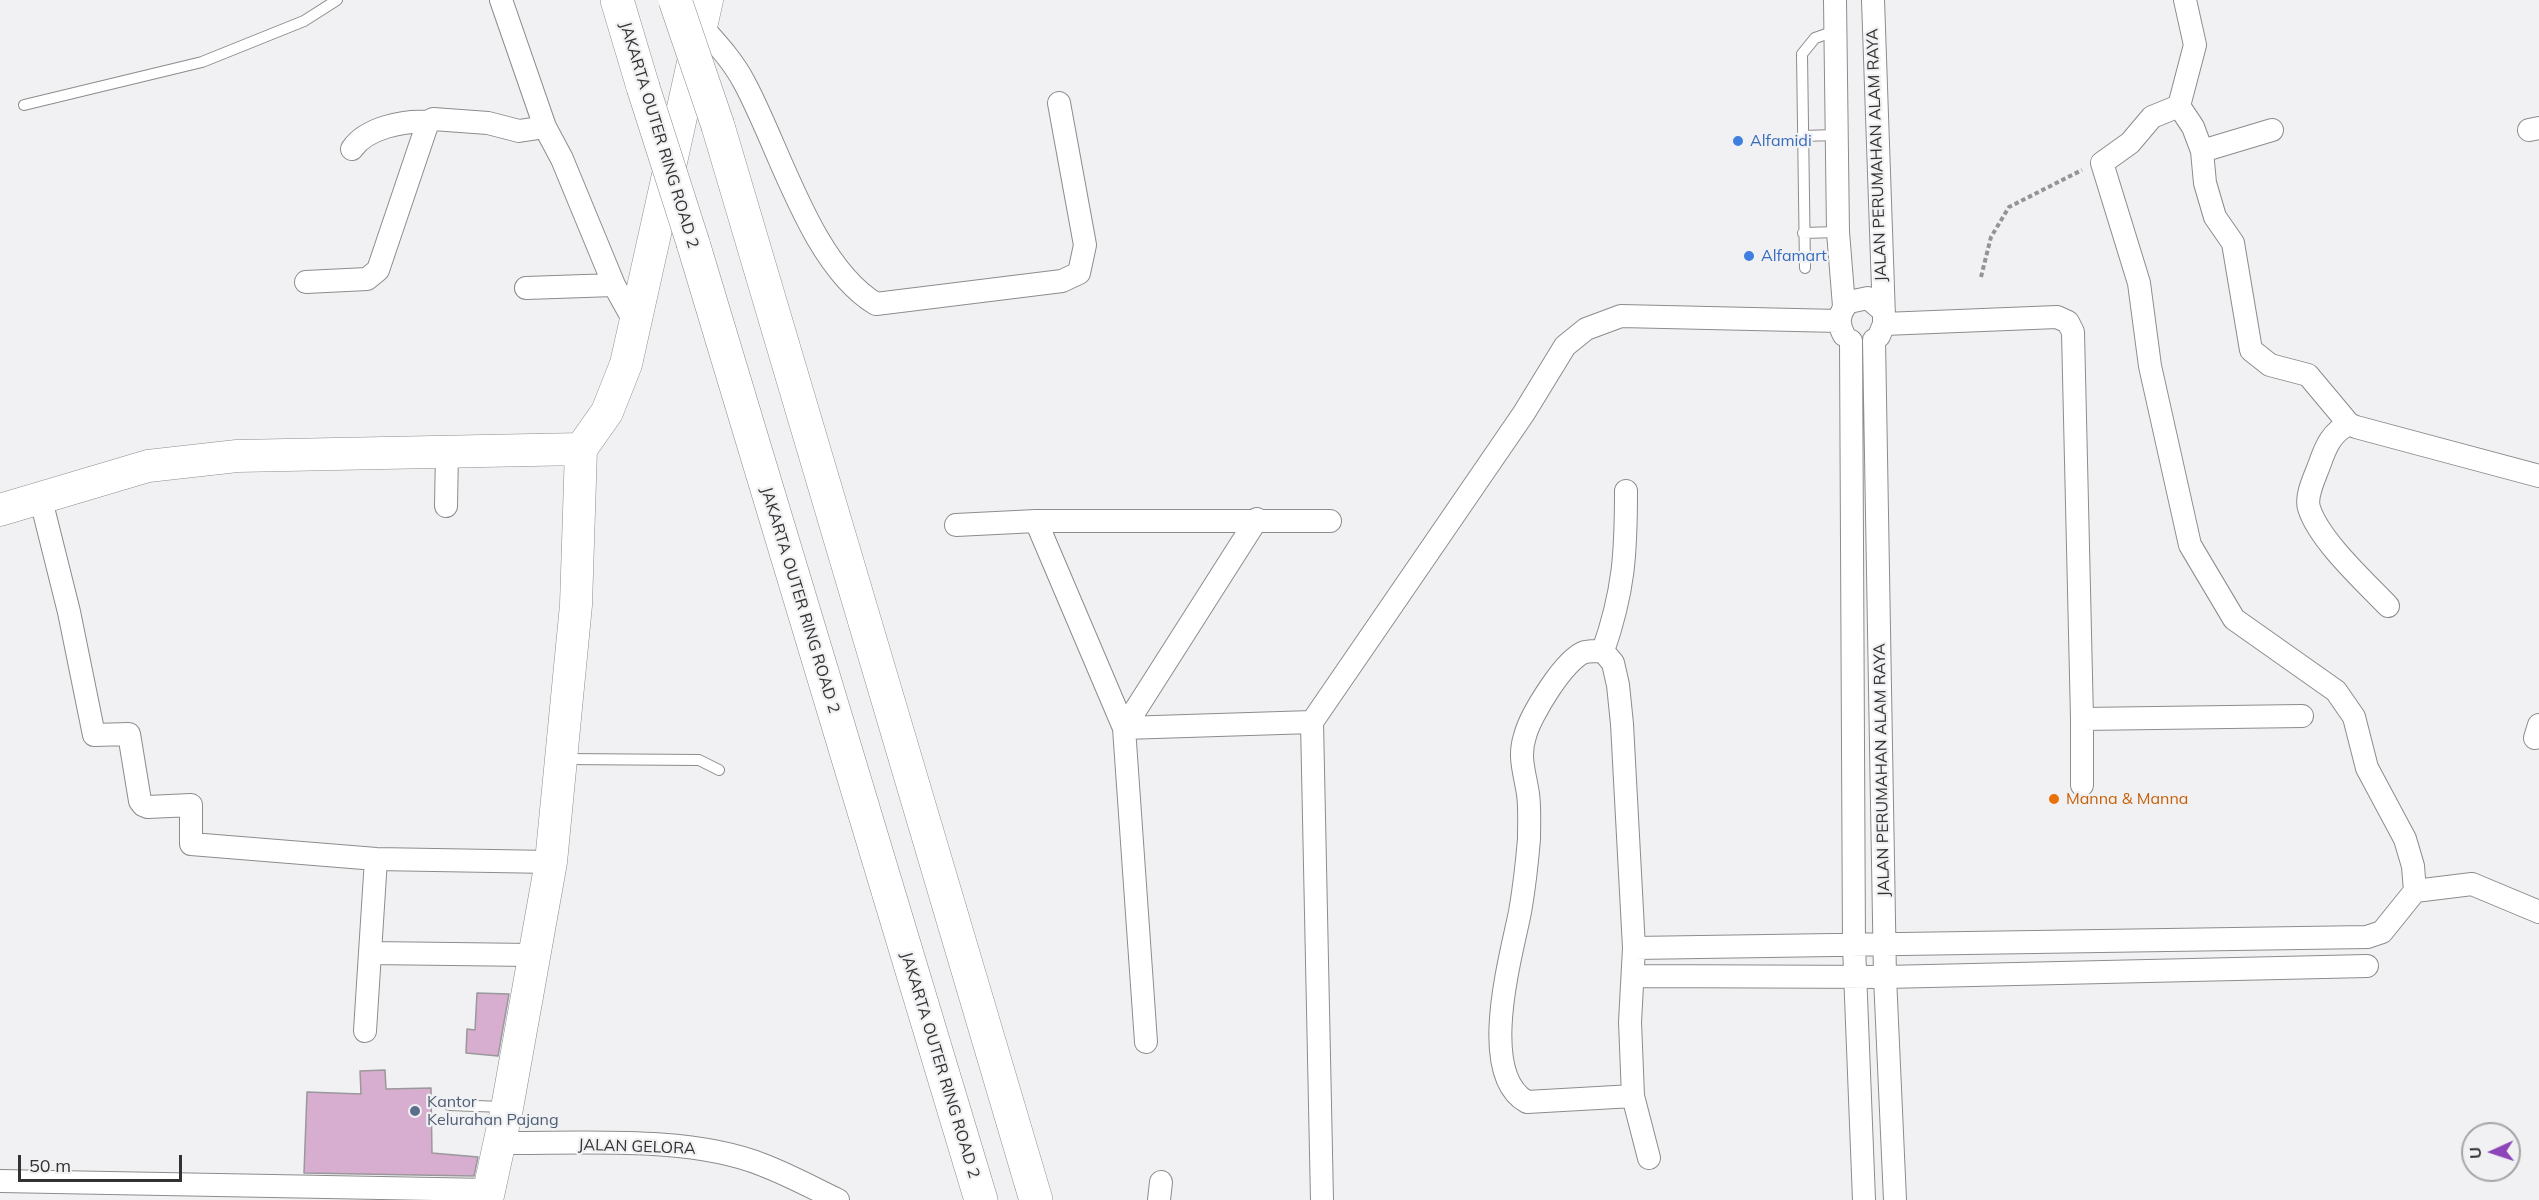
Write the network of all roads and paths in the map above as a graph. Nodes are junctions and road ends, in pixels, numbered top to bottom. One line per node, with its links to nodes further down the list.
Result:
1 (337, 0): 11 (lane)
2 (501, 0): 14 (street)
3 (617, 0): 76 (highway, JAKARTA OUTER RING ROAD 2, bridge)
4 (675, 0): 77 (highway, bridge)
5 (1835, 0): 9 (street)
6 (1873, 0): 30 (street, JALAN PERUMAHAN ALAM RAYA)
7 (2186, 0): 12 (street)
8 (704, 13): 10 (street); 29 (main road)
9 (1835, 31): 16 (street); 17 (lane)
10 (1059, 103)
11 (24, 105)
12 (2179, 105): 19 (street); 20 (street)
13 (428, 122): 14 (street); 18 (street); 25 (street)
14 (545, 127): 26 (street)
15 (2272, 130): 19 (street)
16 (1836, 135): 17 (lane); 21 (street)
17 (1802, 136): 22 (lane)
18 (352, 148)
19 (2202, 151): 32 (street)
20 (2115, 153): 24 (path); 55 (street)
21 (1838, 232): 22 (lane); 28 (street)
22 (1803, 233): 23 (lane)
23 (1805, 268)
24 (1981, 277)
25 (306, 282)
26 (614, 285): 27 (street); 29 (street)
27 (526, 288)
28 (1842, 314): 30 (street); 31 (street); 48 (street)
29 (634, 321): 33 (main road)
30 (1880, 325): 31 (street); 47 (street); 57 (street, JALAN PERUMAHAN ALAM RAYA)
31 (1851, 341): 58 (street, JALAN PERUMAHAN ALAM RAYA)
32 (2349, 424): 35 (street); 44 (street)
33 (581, 449): 34 (main road); 50 (main road)
34 (447, 452): 37 (main road); 38 (street)
35 (2539, 476)
36 (1626, 490): 45 (street)
37 (40, 496): 39 (main road); 53 (street)
38 (446, 506)
39 (0, 510)
40 (1257, 519): 41 (street); 42 (street); 49 (street)
41 (1036, 521): 43 (street); 49 (street)
42 (1330, 521)
43 (956, 525)
44 (2388, 606)
45 (1603, 651): 59 (street); 68 (street)
46 (2302, 716): 47 (street)
47 (2082, 719): 52 (street)
48 (1312, 722): 49 (street); 78 (street)
49 (1124, 728): 67 (street)
50 (561, 759): 51 (lane); 54 (main road)
51 (719, 770)
52 (2082, 785)
53 (376, 859): 54 (street); 60 (street)
54 (551, 862): 61 (main road)
55 (2415, 891): 56 (street); 57 (street)
56 (2532, 910)
57 (1885, 945): 58 (street); 65 (street, JALAN PERUMAHAN ALAM RAYA)
58 (1854, 946): 59 (street); 64 (street, JALAN PERUMAHAN ALAM RAYA)
59 (1634, 948): 63 (street)
60 (370, 953): 61 (street); 66 (street)
61 (533, 955): 70 (main road)
62 (2367, 966): 65 (street)
63 (1633, 976): 64 (street); 68 (street)
64 (1855, 977): 65 (street); 79 (street, JALAN PERUMAHAN ALAM RAYA)
65 (1885, 977): 80 (street, JALAN PERUMAHAN ALAM RAYA)
66 (365, 1031)
67 (1146, 1042)
68 (1633, 1096): 72 (street)
69 (449, 1105): 70 (lane)
70 (507, 1108): 71 (main road)
71 (498, 1143): 74 (main road); 75 (street, JALAN GELORA)
72 (1649, 1158)
73 (0, 1181): 74 (street)
74 (488, 1195)
75 (838, 1200)
76 (981, 1200)
77 (1036, 1200)
78 (1322, 1200)
79 (1864, 1200)
80 (1895, 1200)

